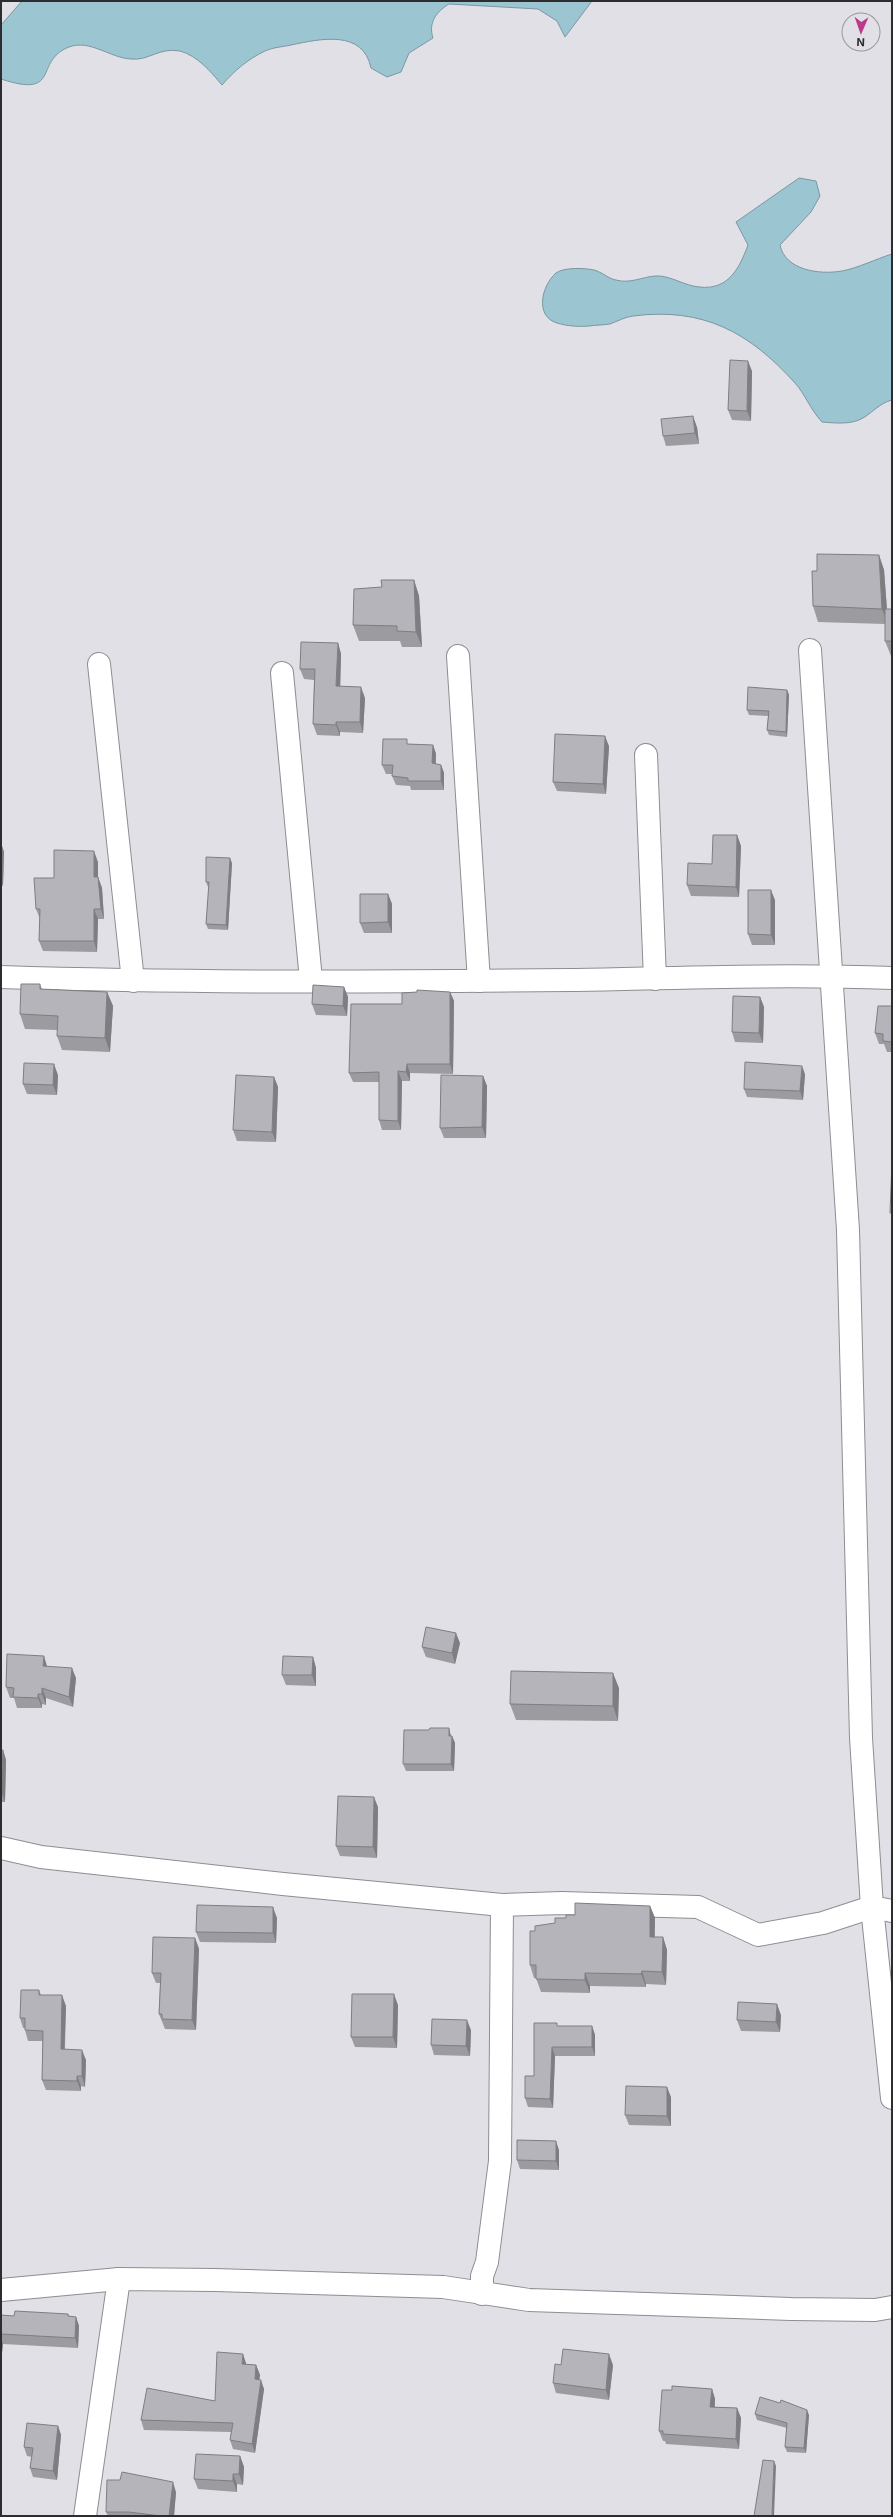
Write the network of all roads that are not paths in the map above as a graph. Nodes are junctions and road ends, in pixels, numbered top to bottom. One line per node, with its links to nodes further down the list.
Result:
1 (810, 650): 6 (street)
2 (458, 656): 11 (street)
3 (99, 664): 12 (street)
4 (282, 673): 10 (street)
5 (646, 755): 9 (street)
6 (832, 976): 8 (street); 9 (street); 15 (street)
7 (1, 978): 12 (street)
8 (892, 978)
9 (655, 979): 11 (street)
10 (311, 980): 11 (street); 12 (street)
11 (479, 980)
12 (133, 981)
13 (1, 1848): 14 (street)
14 (502, 1905): 15 (street); 19 (street)
15 (882, 1909): 16 (street)
16 (892, 2098)
17 (119, 2279): 18 (street); 19 (street); 21 (street)
18 (1, 2290)
19 (482, 2294): 20 (street)
20 (892, 2307)
21 (85, 2516)

